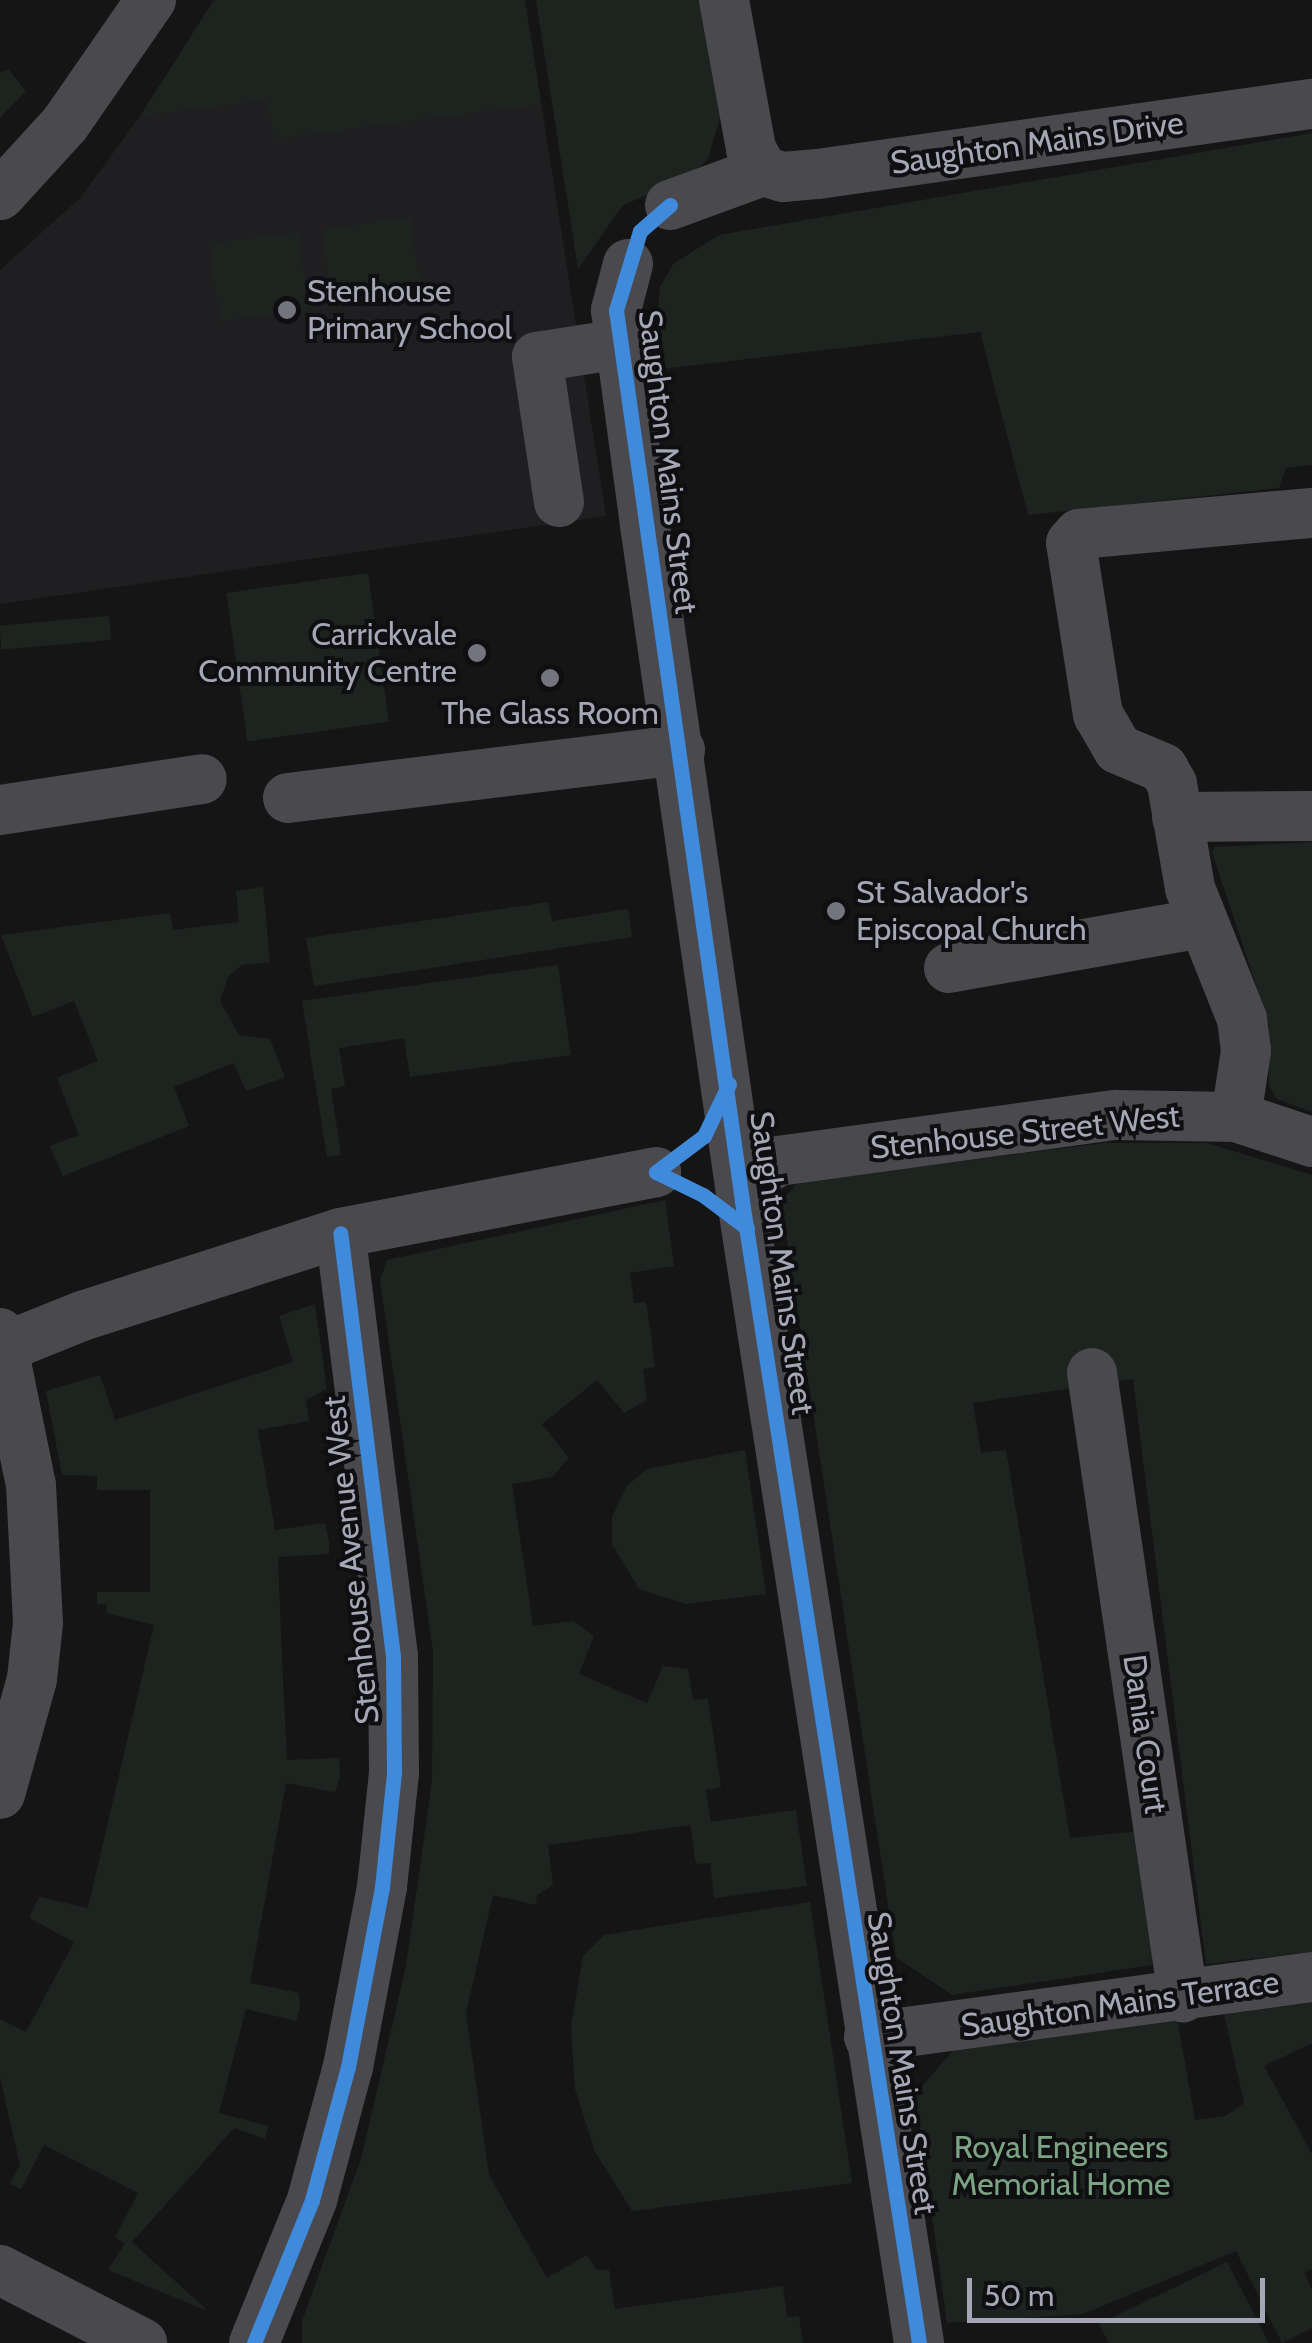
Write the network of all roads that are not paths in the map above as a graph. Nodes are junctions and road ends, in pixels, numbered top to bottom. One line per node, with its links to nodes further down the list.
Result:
1 (151, 0): 5 (street)
2 (724, 0): 4 (street)
3 (1312, 104): 4 (street, Saughton Mains Drive)
4 (763, 171): 6 (street)
5 (0, 196)
6 (670, 206)
7 (628, 264): 8 (street, Saughton Mains Street)
8 (620, 344): 9 (street); 11 (street, Saughton Mains Street)
9 (558, 502)
10 (1312, 514): 16 (street)
11 (680, 750): 13 (street); 22 (street, Saughton Mains Street)
12 (202, 779): 14 (street)
13 (288, 798)
14 (0, 810)
15 (1312, 816): 16 (street)
16 (1177, 817): 17 (street)
17 (1200, 924): 18 (street); 19 (street)
18 (949, 968)
19 (1236, 1117): 20 (street, Stenhouse Street West); 22 (street, Stenhouse Street West)
20 (1312, 1142)
21 (656, 1172): 23 (street)
22 (742, 1184): 29 (street, Saughton Mains Street)
23 (340, 1233): 24 (street); 32 (street, Stenhouse Avenue West)
24 (2, 1343): 26 (street)
25 (1092, 1373): 28 (street, Dania Court)
26 (0, 1794)
27 (1312, 1977): 28 (street, Saughton Mains Terrace)
28 (1183, 1997): 29 (street, Saughton Mains Terrace)
29 (869, 2038): 33 (street, Saughton Mains Street)
30 (0, 2270): 31 (street)
31 (142, 2343)
32 (254, 2343)
33 (918, 2343)

